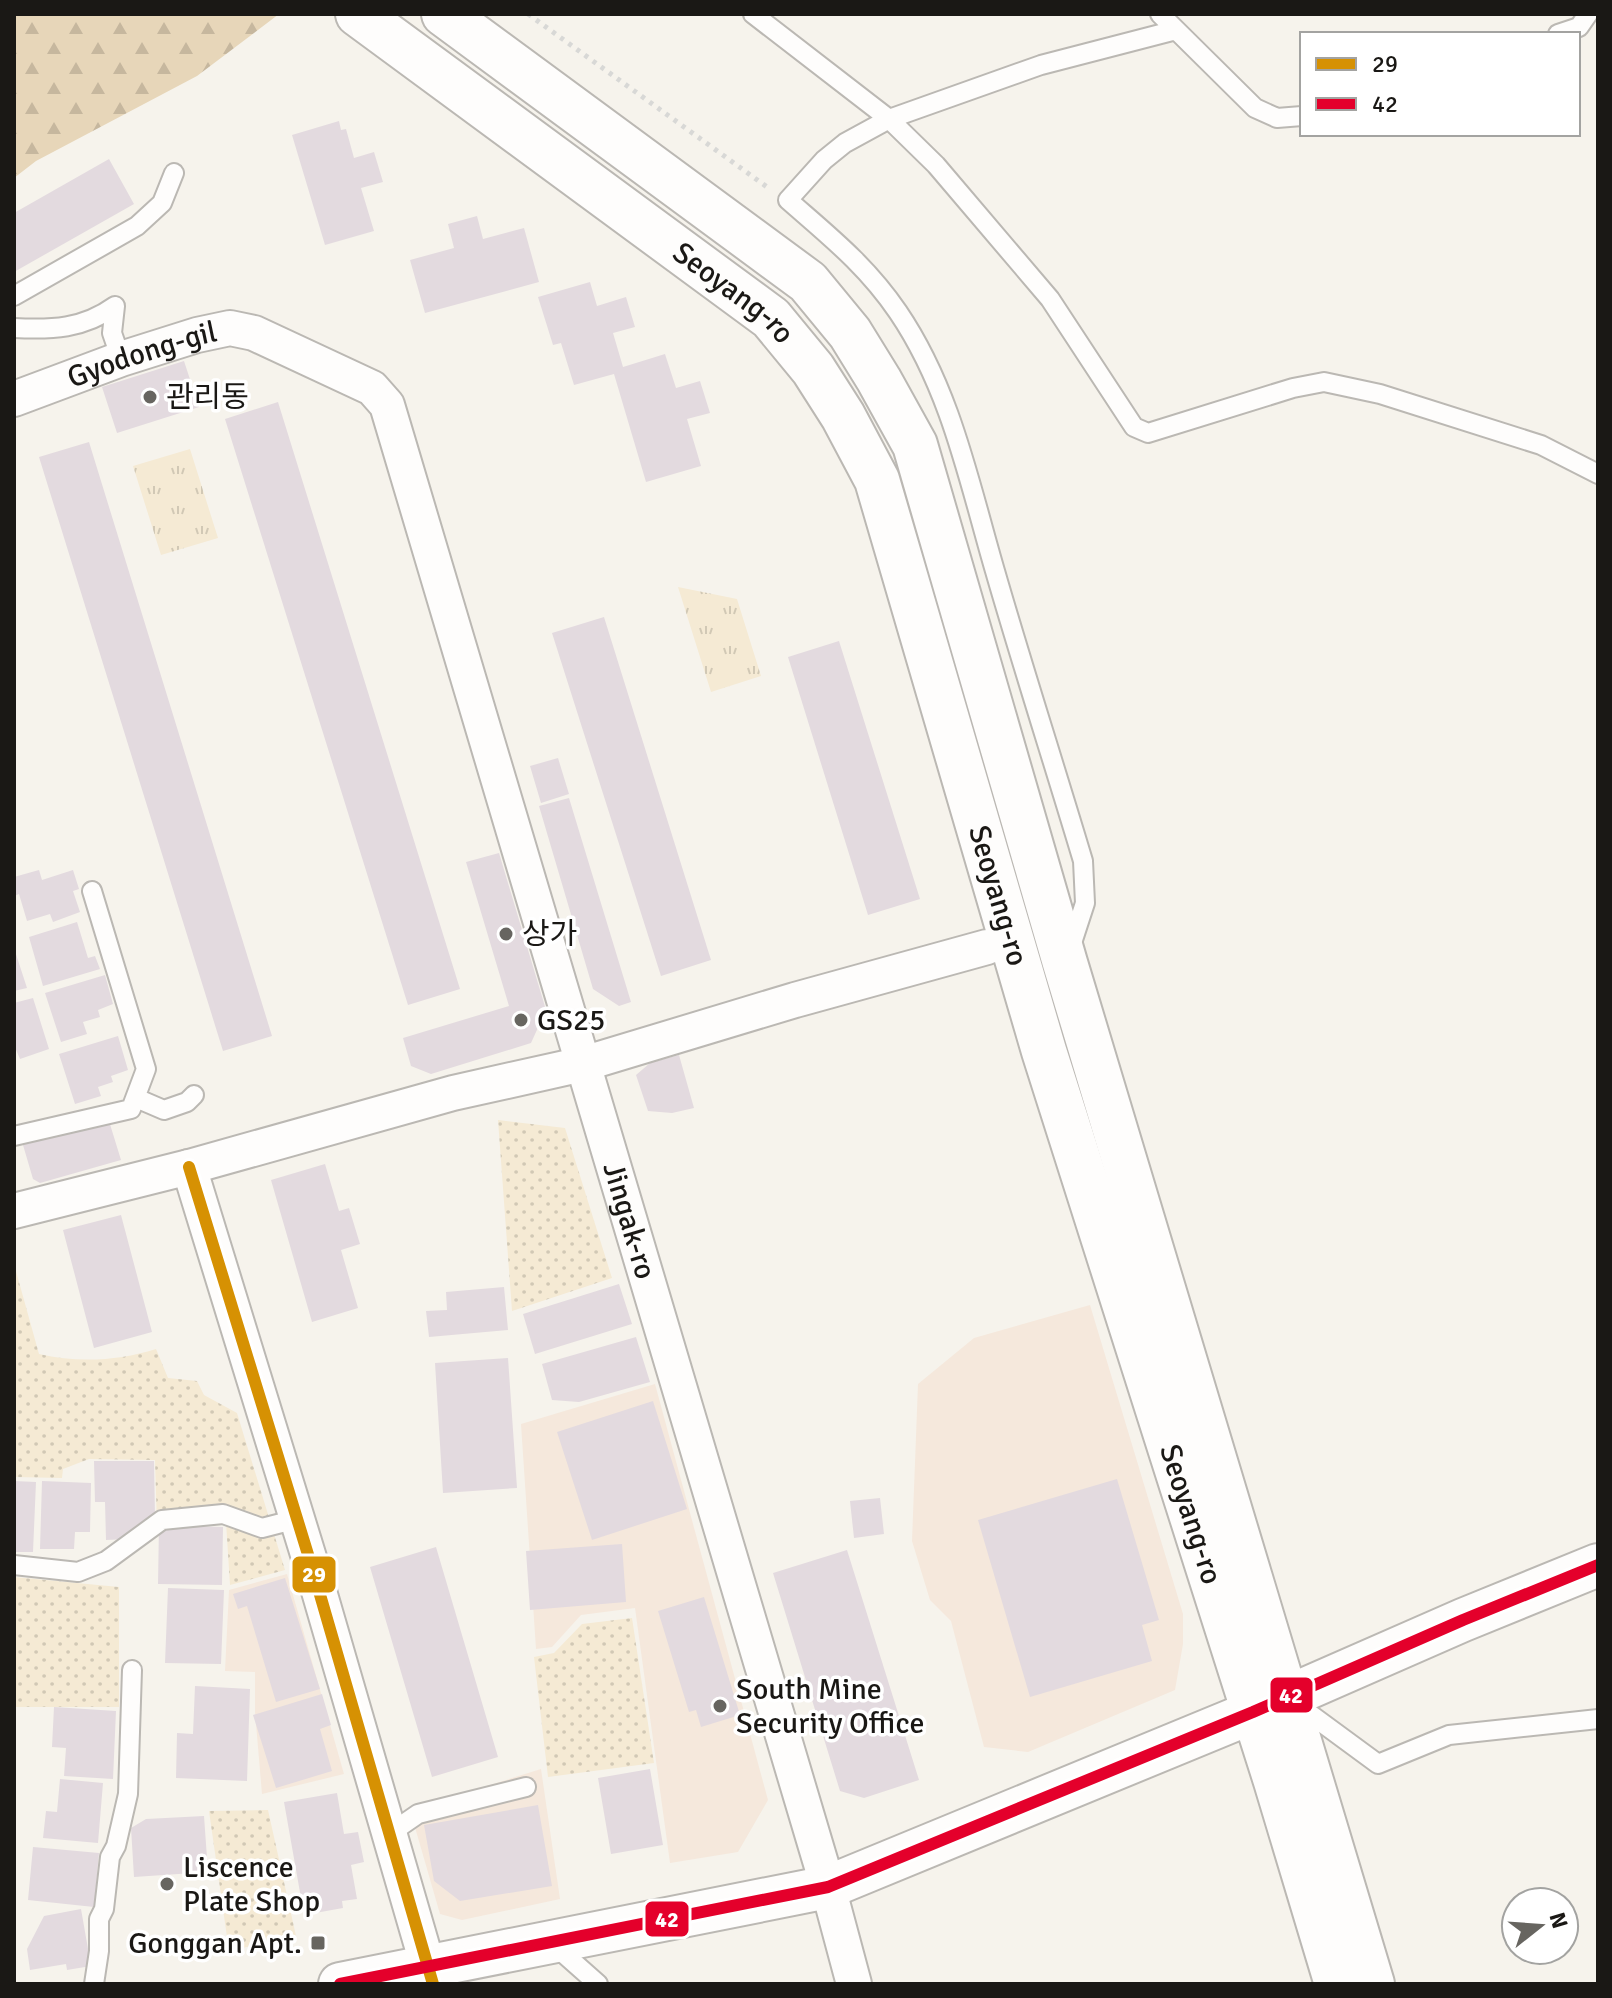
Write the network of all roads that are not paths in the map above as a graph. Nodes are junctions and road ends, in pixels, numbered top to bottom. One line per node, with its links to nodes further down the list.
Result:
1 (358, 14): 30 (main road, Seoyang-ro)
2 (444, 14): 19 (main road, Seoyang-ro)
3 (753, 14): 9 (lane)
4 (1160, 14): 6 (lane)
5 (1588, 14): 7 (lane)
6 (1176, 30): 8 (lane); 9 (lane)
7 (1564, 32)
8 (1300, 116)
9 (889, 119): 15 (lane); 19 (lane)
10 (174, 173): 11 (lane)
11 (14, 296)
12 (14, 328): 13 (lane)
13 (121, 359): 14 (street, Gyodong-gil); 16 (street, Gyodong-gil)
14 (14, 399)
15 (1598, 474)
16 (433, 554): 20 (street, Jingak-ro)
17 (92, 891): 22 (lane)
18 (987, 947): 20 (street)
19 (1065, 963): 30 (main road, Seoyang-ro)
20 (583, 1064): 24 (street); 34 (street, Jingak-ro)
21 (194, 1095): 22 (lane)
22 (136, 1098): 23 (lane)
23 (14, 1136)
24 (189, 1167): 25 (street); 26 (street)
25 (15, 1208)
26 (297, 1519): 27 (lane); 33 (street)
27 (14, 1565)
28 (1598, 1565): 30 (street)
29 (132, 1670): 37 (lane)
30 (1270, 1704): 31 (lane); 34 (street); 41 (main road, Seoyang-ro); 42 (main road, Seoyang-ro)
31 (1598, 1719)
32 (526, 1787): 33 (lane)
33 (389, 1834): 36 (street)
34 (828, 1887): 35 (street); 40 (street, Jingak-ro)
35 (552, 1943): 36 (street); 39 (lane)
36 (430, 1975): 38 (street)
37 (94, 1984)
38 (340, 1984)
39 (598, 1984)
40 (854, 1984)
41 (1337, 1984)
42 (1372, 1984)

